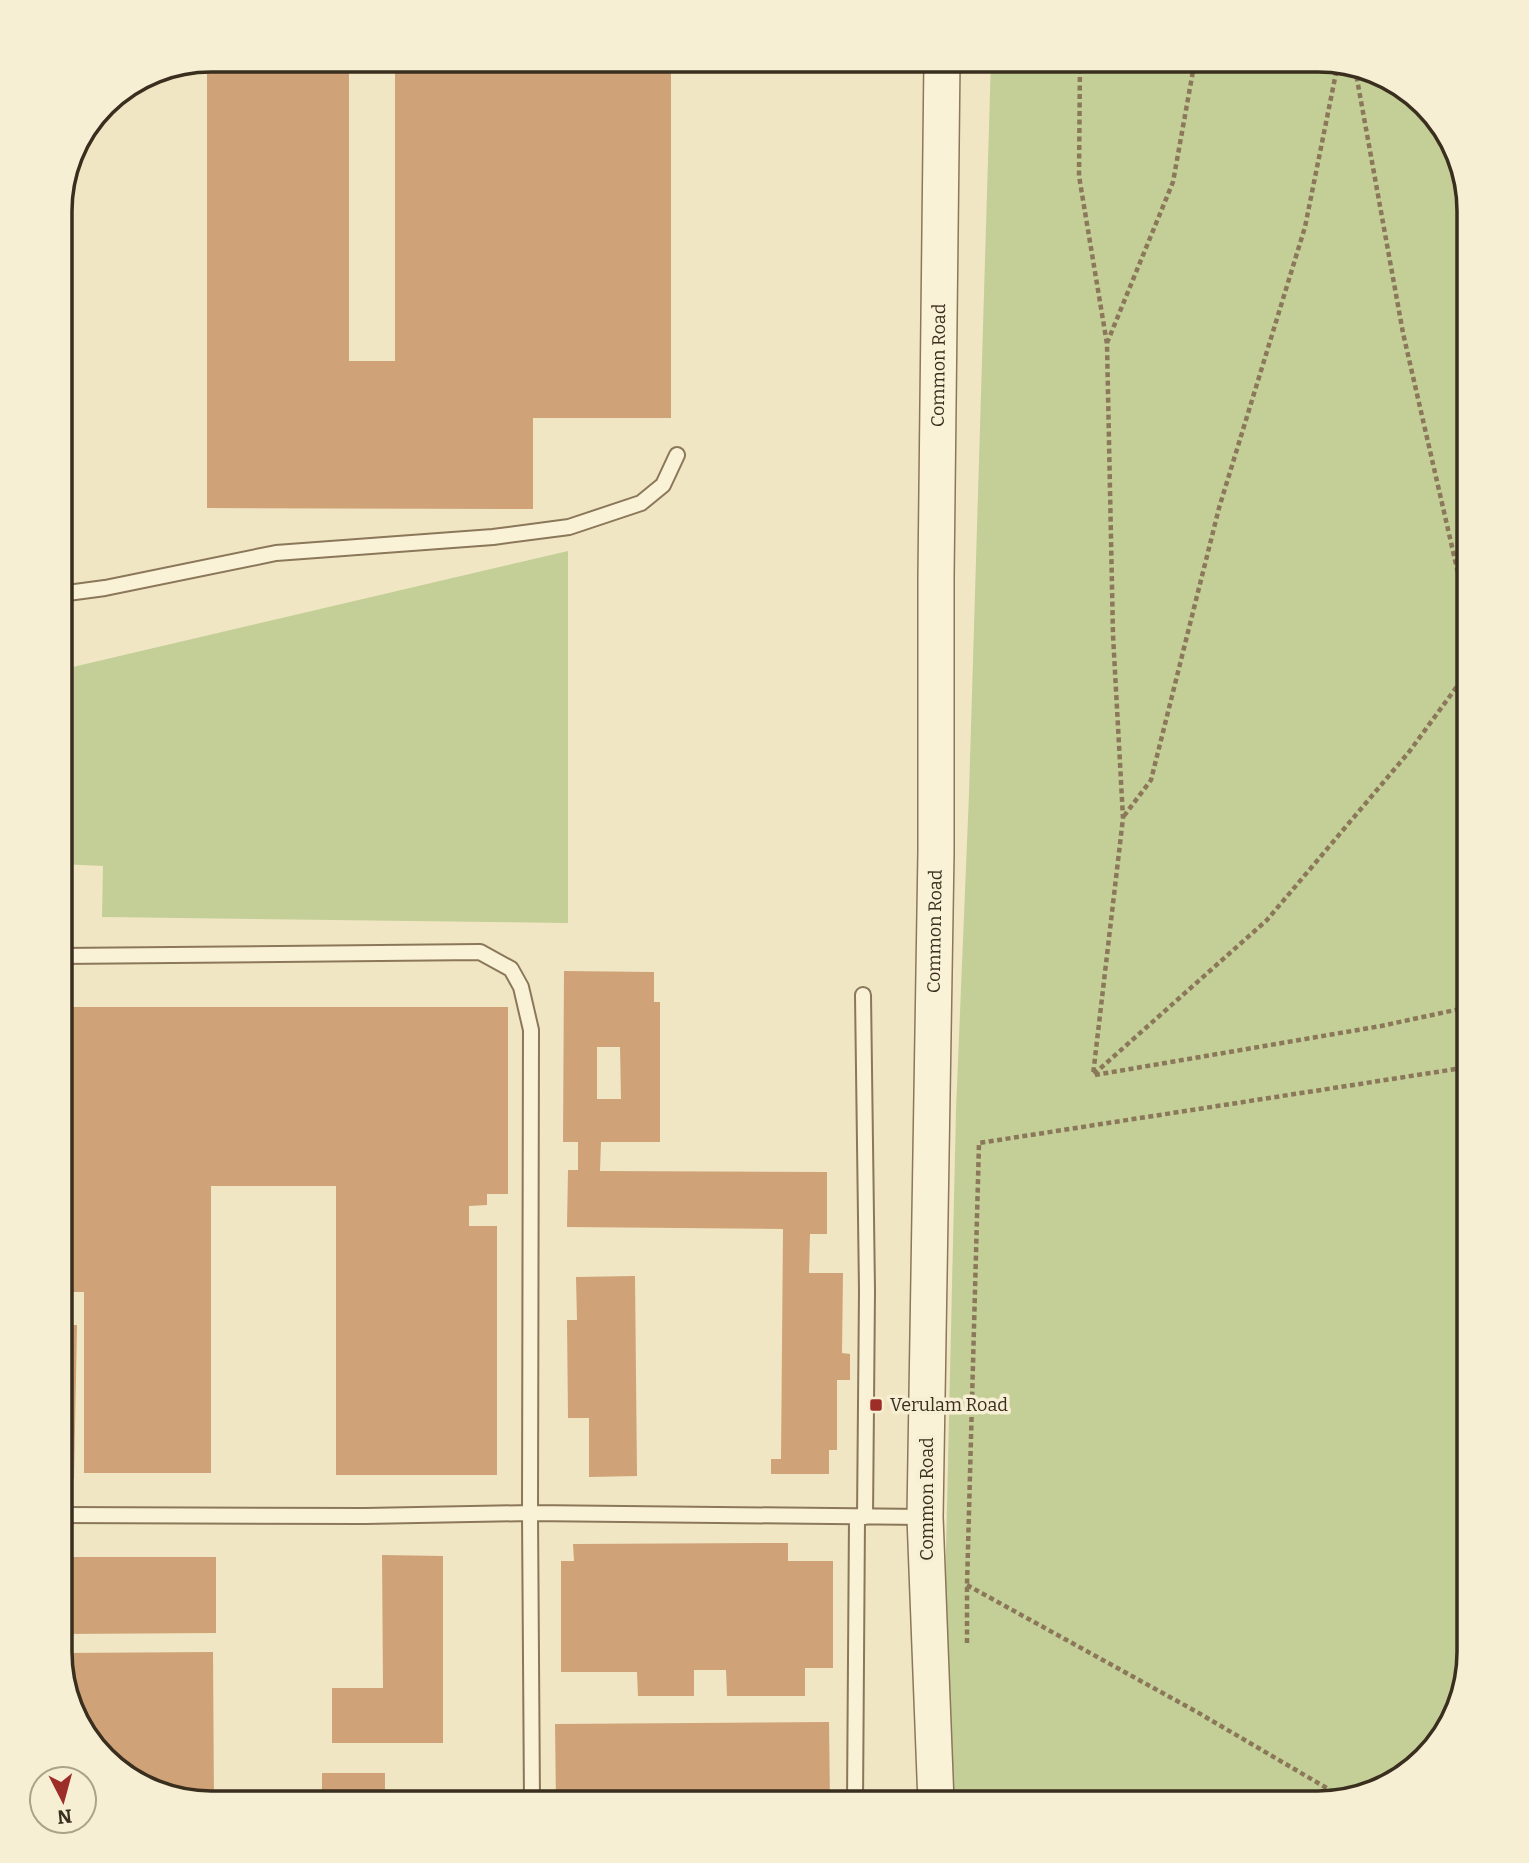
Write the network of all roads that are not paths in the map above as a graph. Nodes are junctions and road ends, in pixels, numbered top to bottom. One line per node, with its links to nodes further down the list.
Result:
1 (942, 72): 9 (street, Common Road)
2 (677, 455): 3 (lane)
3 (72, 592)
4 (72, 956): 6 (lane)
5 (863, 995): 8 (lane)
6 (530, 1513): 7 (lane); 8 (lane); 10 (lane)
7 (72, 1515)
8 (861, 1517): 9 (lane); 11 (lane)
9 (925, 1517): 12 (street, Common Road)
10 (532, 1791)
11 (855, 1791)
12 (936, 1791)

